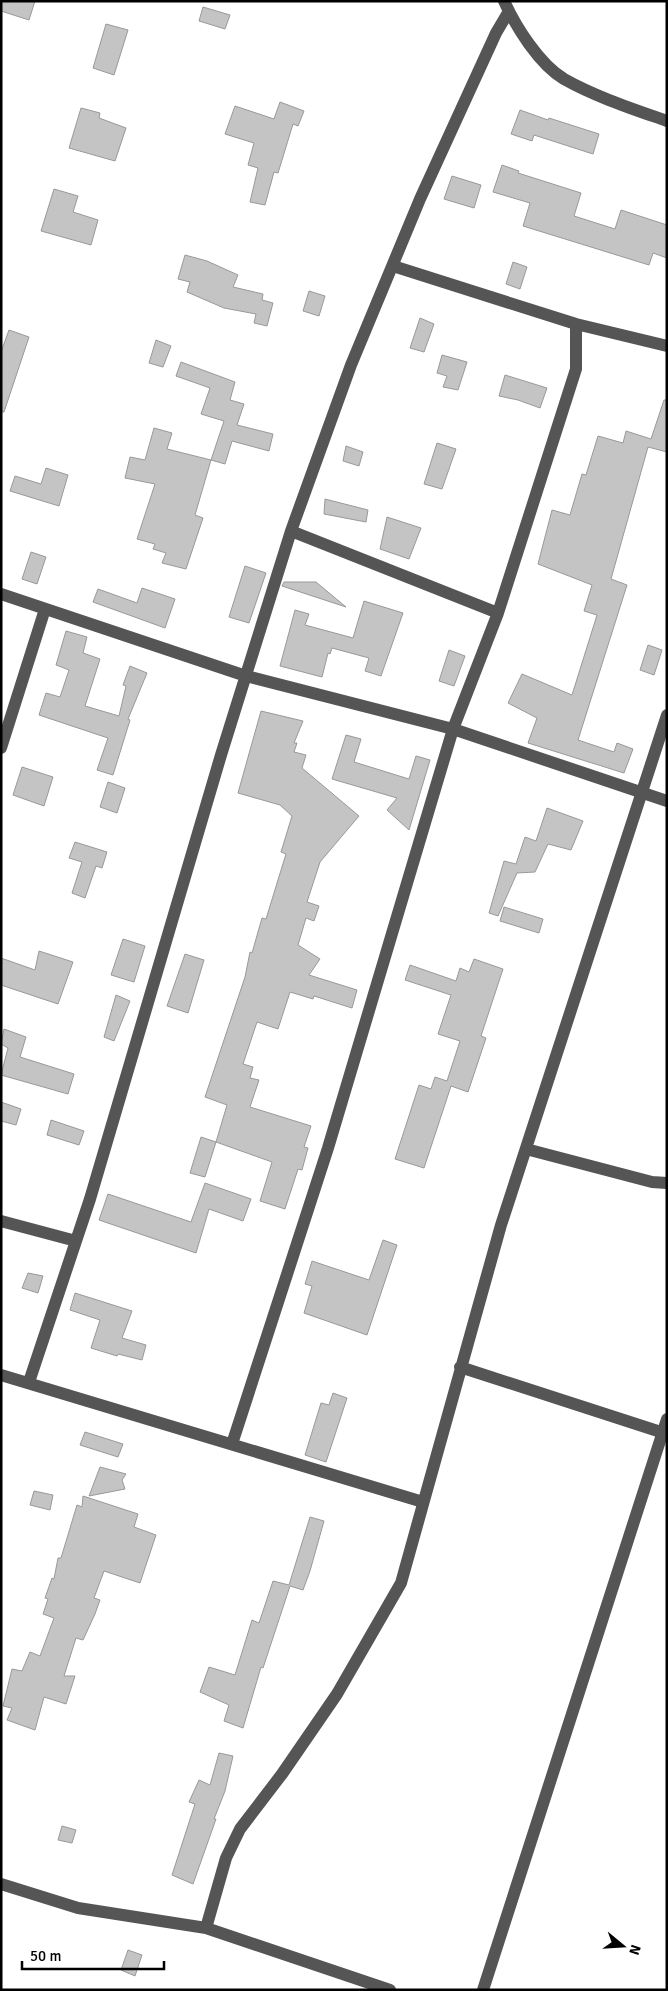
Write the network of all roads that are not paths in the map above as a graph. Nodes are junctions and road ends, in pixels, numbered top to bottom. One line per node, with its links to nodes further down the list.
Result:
1 (507, 6): 2 (street); 3 (street)
2 (667, 121)
3 (393, 266): 4 (street); 6 (street)
4 (576, 324): 5 (street); 9 (street)
5 (667, 346)
6 (291, 531): 9 (street); 10 (street)
7 (1, 594): 8 (street)
8 (44, 609): 10 (street); 13 (street)
9 (498, 613): 12 (street)
10 (246, 676): 12 (street); 19 (street)
11 (667, 715): 14 (street)
12 (453, 729): 14 (street); 25 (street)
13 (1, 748)
14 (642, 794): 15 (street); 16 (street)
15 (667, 801)
16 (526, 1150): 17 (street); 20 (street)
17 (667, 1183)
18 (1, 1221): 19 (street)
19 (76, 1241): 22 (street)
20 (460, 1367): 24 (street); 26 (street)
21 (1, 1375): 22 (street)
22 (29, 1382): 25 (street)
23 (667, 1419): 24 (street)
24 (665, 1434): 30 (street)
25 (232, 1444): 26 (street)
26 (423, 1502): 28 (street)
27 (1, 1884): 28 (street)
28 (206, 1928): 29 (street)
29 (390, 1990)
30 (483, 1990)

